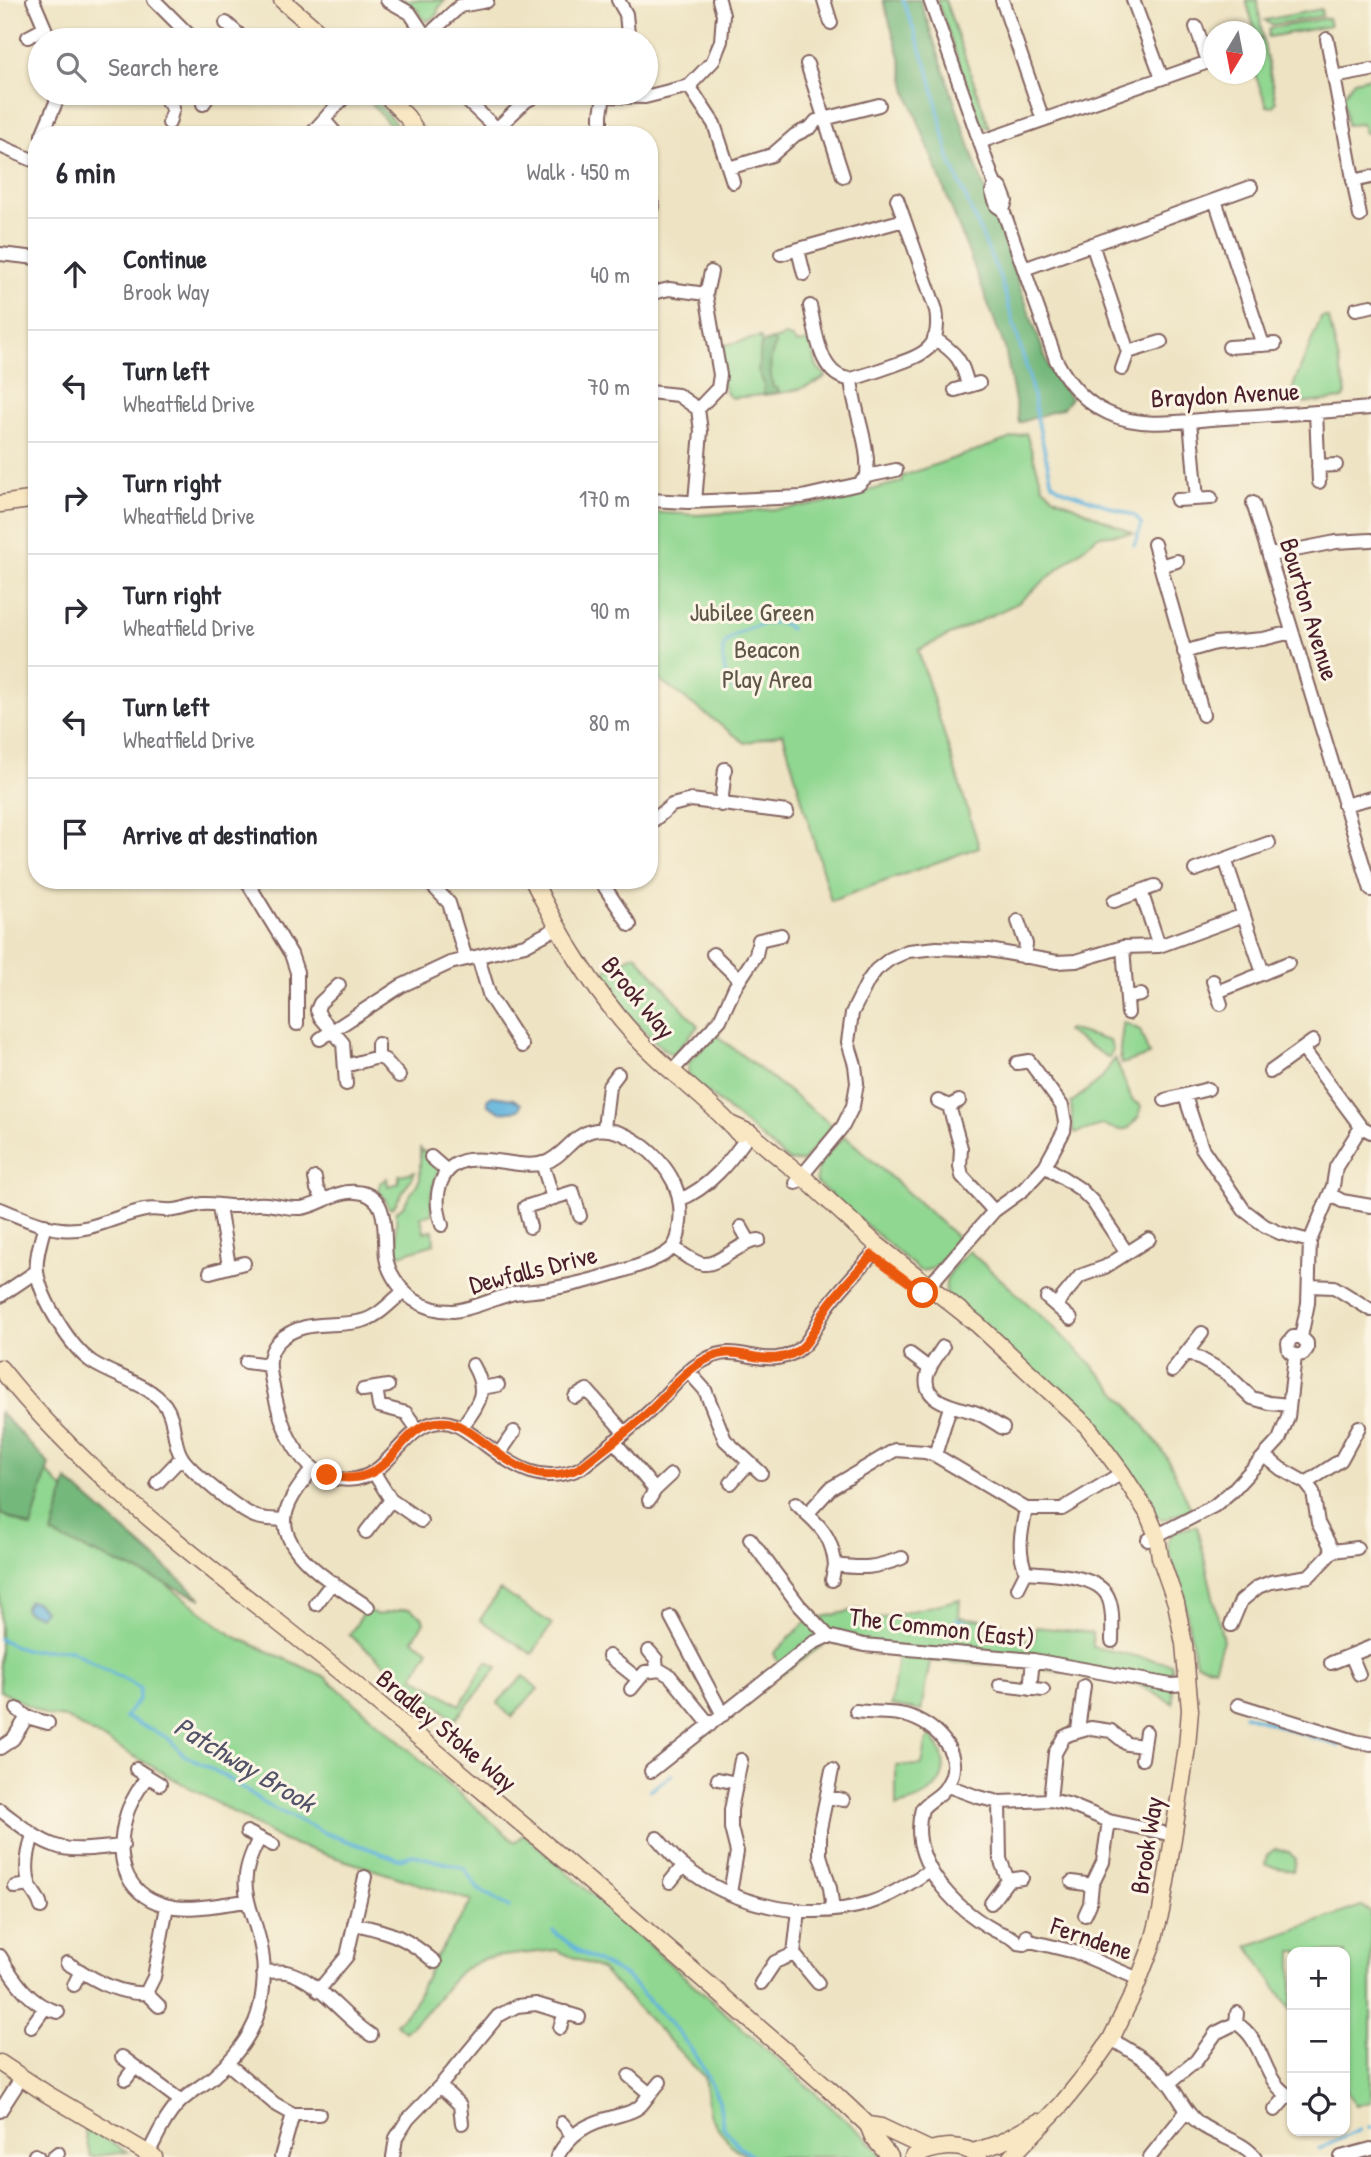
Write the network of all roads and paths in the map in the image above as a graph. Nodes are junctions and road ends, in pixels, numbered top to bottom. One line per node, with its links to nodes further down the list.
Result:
1 (33, 0): 16 (street)
2 (282, 0): 19 (street)
3 (387, 0): 20 (street)
4 (487, 0): 12 (street); 21 (street)
5 (618, 0): 22 (street)
6 (719, 0): 32 (street)
7 (824, 0): 14 (street)
8 (930, 0): 53 (street, Braydon Avenue)
9 (1002, 0): 44 (street)
10 (1133, 0): 30 (street)
11 (159, 1): 17 (street)
12 (490, 15)
13 (226, 23): 18 (street)
14 (831, 23)
15 (1196, 27): 24 (street)
16 (45, 28)
17 (183, 28)
18 (232, 28)
19 (314, 28)
20 (420, 28)
21 (438, 28)
22 (627, 28)
23 (1327, 39): 29 (street)
24 (1203, 42)
25 (1203, 63): 30 (street)
26 (807, 64): 31 (street)
27 (1371, 70): 29 (street)
28 (825, 74): 31 (street)
29 (1334, 77): 59 (street)
30 (1162, 78): 44 (street)
31 (811, 79): 42 (street)
32 (689, 86): 33 (street); 56 (street)
33 (658, 94)
34 (55, 105): 46 (street)
35 (170, 105): 45 (street)
36 (337, 105): 43 (street)
37 (396, 105): 49 (street)
38 (470, 105): 50 (street)
39 (522, 105): 51 (street)
40 (600, 105): 52 (street)
41 (874, 112): 42 (street)
42 (825, 119): 56 (street); 57 (street)
43 (324, 120): 47 (street); 48 (street)
44 (1043, 120): 53 (street)
45 (169, 123)
46 (46, 126)
47 (318, 126)
48 (329, 126)
49 (413, 126)
50 (488, 126)
51 (499, 126)
52 (601, 126)
53 (980, 142): 71 (street, Braydon Avenue)
54 (0, 146): 55 (street)
55 (28, 158)
56 (729, 168): 60 (street)
57 (843, 176)
58 (1371, 177): 59 (street)
59 (1353, 181): 64 (street)
60 (733, 182)
61 (1251, 187): 63 (street)
62 (897, 199): 65 (street)
63 (1214, 200): 66 (street); 81 (street)
64 (1360, 216)
65 (904, 220): 67 (street); 79 (street)
66 (1092, 244): 71 (street); 82 (street)
67 (798, 250): 69 (street); 73 (street)
68 (0, 254): 70 (street)
69 (781, 254)
70 (28, 257)
71 (1024, 269): 90 (street, Braydon Avenue)
72 (711, 272): 75 (street)
73 (804, 274)
74 (658, 291): 75 (street)
75 (706, 294): 88 (street)
76 (810, 306): 84 (street)
77 (1371, 306): 78 (street)
78 (1356, 309)
79 (934, 338): 84 (street); 85 (street)
80 (1161, 342): 82 (street)
81 (1229, 347)
82 (1128, 352): 83 (street)
83 (1122, 369)
84 (851, 379): 94 (street)
85 (955, 390)
86 (658, 392): 88 (street)
87 (1371, 408): 89 (street, Braydon Avenue)
88 (698, 409): 101 (street)
89 (1316, 412): 90 (street, Braydon Avenue); 92 (street)
90 (1190, 421): 98 (street)
91 (1336, 465): 92 (street)
92 (1318, 466): 95 (street)
93 (896, 470): 94 (street)
94 (867, 476): 101 (street)
95 (1319, 482)
96 (1211, 498): 98 (street)
97 (28, 499): 103 (street)
98 (1197, 499): 100 (street)
99 (658, 500): 101 (street)
100 (1177, 500)
101 (695, 502)
102 (1253, 503): 106 (street, Bourton Avenue)
103 (0, 504)
104 (1371, 540): 106 (street)
105 (1154, 544): 108 (street)
106 (1270, 555): 109 (street, Bourton Avenue)
107 (1177, 561): 108 (street)
108 (1160, 566): 110 (street)
109 (1292, 632): 110 (street); 114 (street, Bourton Avenue)
110 (1184, 652): 111 (street)
111 (1203, 715)
112 (725, 769): 115 (street)
113 (1371, 797): 114 (street)
114 (1344, 804): 126 (street, Bourton Avenue)
115 (720, 805): 116 (street); 117 (street)
116 (788, 812)
117 (658, 817)
118 (1269, 844): 119 (street)
119 (1225, 859): 120 (street); 129 (street)
120 (1195, 870)
121 (1155, 886): 127 (street)
122 (251, 889): 147 (street)
123 (436, 889): 138 (street)
124 (538, 889): 132 (street, Brook Way)
125 (607, 889): 131 (street)
126 (1371, 890)
127 (1141, 891): 128 (street); 134 (street)
128 (1114, 901)
129 (1244, 915): 134 (street); 140 (street)
130 (1018, 920): 137 (street)
131 (630, 925)
132 (557, 928): 138 (street); 153 (street, Brook Way)
133 (781, 934): 141 (street)
134 (1159, 946): 135 (street)
135 (1123, 947): 137 (street); 145 (street)
136 (713, 954): 141 (street)
137 (1024, 957): 170 (street)
138 (472, 958): 148 (street); 150 (street)
139 (1287, 963): 140 (street)
140 (1263, 973): 143 (street)
141 (739, 979): 153 (street)
142 (339, 985): 148 (street)
143 (1217, 992)
144 (1142, 995): 145 (street)
145 (1127, 997): 146 (street)
146 (1128, 1013)
147 (297, 1024)
148 (334, 1031): 149 (street); 152 (street)
149 (320, 1039)
150 (522, 1046)
151 (1026, 1059): 167 (street)
152 (345, 1066): 156 (street); 157 (street)
153 (671, 1072): 164 (street, Brook Way)
154 (1270, 1072): 163 (street)
155 (618, 1074): 162 (street)
156 (400, 1076)
157 (346, 1084)
158 (1208, 1089): 159 (street)
159 (1185, 1096): 160 (street); 185 (street)
160 (1165, 1100)
161 (949, 1103): 178 (street)
162 (604, 1128): 166 (street); 174 (street)
163 (1366, 1129): 171 (street)
164 (747, 1137): 170 (street, Brook Way); 174 (street)
165 (431, 1157): 168 (street)
166 (542, 1163): 168 (street); 173 (street)
167 (1045, 1166): 178 (street); 188 (street)
168 (447, 1171): 180 (street)
169 (315, 1178): 172 (street)
170 (799, 1180): 187 (street, Brook Way)
171 (1330, 1194): 175 (street); 185 (street)
172 (323, 1198): 176 (street, Dewfalls Drive); 195 (street, Dewfalls Drive)
173 (553, 1198): 179 (street, Dewfalls Drive); 182 (street, Dewfalls Drive)
174 (679, 1200): 186 (street)
175 (1371, 1206)
176 (219, 1207): 181 (street, Dewfalls Drive); 190 (street)
177 (0, 1209): 181 (street, Dewfalls Drive)
178 (994, 1211): 194 (street)
179 (579, 1216)
180 (442, 1225)
181 (45, 1226): 191 (street)
182 (530, 1227)
183 (741, 1227): 186 (street)
184 (1149, 1239): 188 (street)
185 (1310, 1241): 193 (street)
186 (673, 1247): 195 (street, Dewfalls Drive)
187 (875, 1250): 194 (street, Brook Way); 208 (street)
188 (1126, 1253): 198 (street)
189 (244, 1263): 190 (street)
190 (229, 1266): 192 (street)
191 (37, 1271): 196 (street); 225 (street)
192 (210, 1272)
193 (1309, 1286): 197 (street); 214 (street)
194 (927, 1290): 231 (street, Brook Way)
195 (404, 1291): 205 (street)
196 (0, 1296)
197 (1371, 1310)
198 (1072, 1319)
199 (1202, 1333): 201 (street)
200 (943, 1347): 207 (street)
201 (1188, 1352): 209 (street); 214 (street)
202 (910, 1354): 207 (street)
203 (246, 1362): 205 (street)
204 (473, 1364): 212 (street)
205 (269, 1365): 227 (street)
206 (0, 1368): 364 (street, Bradley Stoke Way)
207 (930, 1369): 215 (street)
208 (688, 1371): 220 (street); 226 (street)
209 (1172, 1371)
210 (498, 1385): 212 (street)
211 (376, 1388): 218 (street)
212 (482, 1388): 216 (street)
213 (575, 1397): 220 (street)
214 (1289, 1405): 224 (street)
215 (950, 1407): 217 (street); 223 (street)
216 (462, 1427): 218 (street); 222 (street)
217 (1003, 1427)
218 (418, 1430): 229 (street)
219 (514, 1432): 222 (street)
220 (619, 1436): 222 (street); 230 (street)
221 (1368, 1446): 234 (street)
222 (499, 1454)
223 (935, 1455): 237 (street); 238 (street)
224 (1265, 1456): 234 (street); 242 (street)
225 (182, 1457): 232 (street); 239 (street)
226 (749, 1463): 228 (street); 233 (street)
227 (313, 1468): 229 (street); 239 (street)
228 (761, 1472)
229 (374, 1473): 235 (street)
230 (671, 1475)
231 (1119, 1476): 237 (street); 242 (street, Brook Way)
232 (157, 1483)
233 (731, 1483)
234 (1306, 1483): 245 (street)
235 (391, 1500): 240 (street); 241 (street)
236 (796, 1503): 238 (street)
237 (1026, 1509): 249 (street)
238 (807, 1514): 247 (street)
239 (285, 1520): 252 (street)
240 (421, 1521)
241 (366, 1532)
242 (1152, 1538): 268 (street, Brook Way)
243 (750, 1539): 259 (street)
244 (1357, 1548): 245 (street)
245 (1333, 1551): 257 (street)
246 (902, 1558): 247 (street)
247 (835, 1565): 251 (street)
248 (1084, 1565): 250 (street)
249 (1026, 1572): 250 (street); 253 (street)
250 (1082, 1578): 258 (street)
251 (832, 1580)
252 (333, 1582): 254 (street); 255 (street)
253 (1018, 1588)
254 (316, 1604)
255 (368, 1607)
256 (671, 1617): 275 (street)
257 (1231, 1625)
258 (1116, 1634)
259 (828, 1636): 264 (street, The Common (East)); 275 (street, The Common (East))
260 (1371, 1647): 262 (street)
261 (649, 1651): 266 (street)
262 (1351, 1655): 265 (street); 267 (street)
263 (609, 1656): 266 (street)
264 (1033, 1660): 268 (street, The Common (East)); 271 (street)
265 (1331, 1663)
266 (657, 1670): 277 (street)
267 (1359, 1674)
268 (1188, 1684): 297 (street, Brook Way)
269 (1000, 1685): 271 (street)
270 (1084, 1686): 278 (street)
271 (1030, 1689): 272 (street)
272 (1043, 1690)
273 (1240, 1708): 280 (street)
274 (856, 1711): 288 (street)
275 (723, 1715): 277 (street, The Common (East))
276 (48, 1723): 281 (street)
277 (710, 1725): 284 (street, The Common (East))
278 (1078, 1730): 279 (street); 291 (street)
279 (1146, 1732)
280 (1371, 1744)
281 (0, 1748)
282 (741, 1760): 286 (street)
283 (832, 1770): 289 (street)
284 (651, 1771)
285 (718, 1779): 286 (street)
286 (736, 1783): 312 (street)
287 (160, 1784): 301 (street)
288 (948, 1786): 292 (street); 303 (street)
289 (827, 1797): 290 (street); 318 (street)
290 (842, 1800)
291 (1051, 1800): 292 (street); 294 (street)
292 (999, 1802): 306 (street)
293 (0, 1810): 296 (street)
294 (1109, 1821): 297 (street); 310 (street)
295 (247, 1832): 299 (street)
296 (33, 1835): 301 (street); 309 (street)
297 (1173, 1835): 327 (street, Brook Way)
298 (657, 1838): 302 (street)
299 (259, 1839): 300 (street); 313 (street)
300 (273, 1845)
301 (123, 1846): 315 (street)
302 (683, 1866): 307 (street); 312 (street)
303 (930, 1871): 318 (street); 327 (street, Ferndene)
304 (365, 1877): 320 (street)
305 (1022, 1878): 306 (street)
306 (1008, 1880): 314 (street)
307 (670, 1882)
308 (1072, 1882): 310 (street)
309 (30, 1885): 311 (street); 316 (street)
310 (1092, 1885): 319 (street)
311 (15, 1887)
312 (730, 1893): 317 (street)
313 (246, 1901): 315 (street); 326 (street)
314 (991, 1903)
315 (167, 1906): 332 (street)
316 (41, 1907)
317 (799, 1910): 318 (street); 321 (street)
318 (833, 1910)
319 (1086, 1915)
320 (354, 1924): 323 (street); 331 (street)
321 (794, 1954): 328 (street); 329 (street)
322 (0, 1956): 334 (street)
323 (435, 1962)
324 (67, 1963): 325 (street)
325 (81, 1971): 330 (street); 332 (street)
326 (263, 1973): 331 (street); 344 (street)
327 (1139, 1979): 341 (street, Brook Way)
328 (761, 1983)
329 (818, 1983)
330 (74, 1985)
331 (318, 1991): 340 (street)
332 (146, 1993): 333 (street)
333 (159, 2006)
334 (44, 2009): 335 (street); 338 (street)
335 (58, 2012)
336 (565, 2012): 337 (street); 339 (street); 351 (street)
337 (579, 2017)
338 (31, 2027)
339 (560, 2028)
340 (371, 2035)
341 (1111, 2039): 350 (street); 360 (street, Brook Way)
342 (122, 2057): 345 (street)
343 (0, 2063): 347 (street)
344 (227, 2063): 355 (street); 359 (street)
345 (135, 2067): 348 (street); 355 (street)
346 (629, 2076): 353 (street)
347 (22, 2077): 357 (street); 369 (street)
348 (126, 2079)
349 (660, 2082): 353 (street)
350 (1169, 2083): 352 (street); 358 (street)
351 (440, 2086): 362 (street); 371 (street)
352 (1287, 2093)
353 (650, 2094): 365 (street)
354 (1287, 2099): 356 (street)
355 (181, 2101): 369 (street)
356 (1275, 2110)
357 (0, 2111)
358 (1186, 2112): 376 (street); 377 (street)
359 (293, 2113): 361 (street); 370 (street)
360 (1051, 2113): 368 (street, Brook Way); 375 (street, Brook Way)
361 (318, 2114)
362 (462, 2123)
363 (562, 2123): 365 (street)
364 (867, 2125): 366 (street, Bradley Stoke Way); 373 (street, Bradley Stoke Way)
365 (572, 2135): 372 (street)
366 (928, 2149): 368 (street); 374 (street)
367 (1371, 2149): 378 (street)
368 (976, 2154)
369 (151, 2155)
370 (281, 2157)
371 (393, 2157)
372 (557, 2157)
373 (890, 2157)
374 (913, 2157)
375 (1011, 2157)
376 (1150, 2157)
377 (1255, 2157)
378 (1341, 2157)

